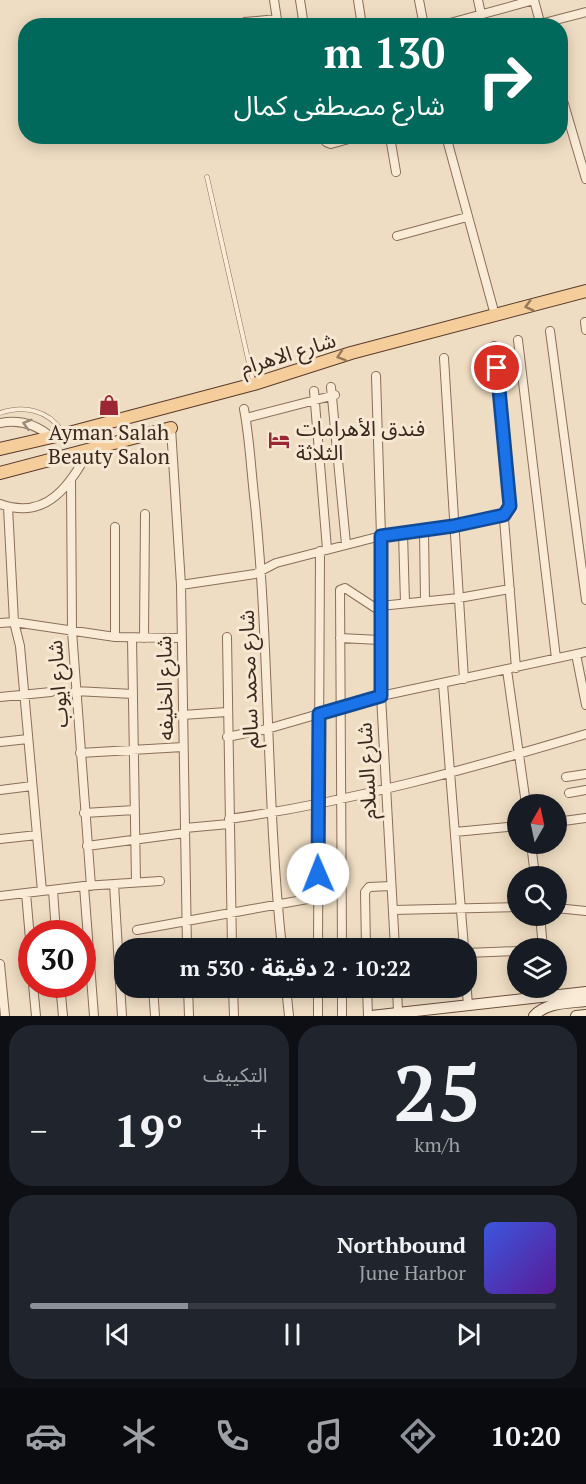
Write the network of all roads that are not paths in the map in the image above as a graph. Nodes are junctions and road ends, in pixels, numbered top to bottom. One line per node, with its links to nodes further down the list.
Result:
1 (274, 0): 9 (street)
2 (300, 0): 10 (street)
3 (358, 0): 11 (street)
4 (419, 0): 12 (street)
5 (478, 0): 8 (street)
6 (534, 0): 8 (street); 14 (street)
7 (586, 12): 15 (street)
8 (481, 14): 13 (street)
9 (276, 18)
10 (303, 18)
11 (361, 18)
12 (422, 18)
13 (467, 18)
14 (539, 18)
15 (565, 18)
16 (568, 118): 21 (street)
17 (391, 144): 19 (street)
18 (448, 144): 22 (street)
19 (396, 171)
20 (207, 177): 31 (lane)
21 (586, 179)
22 (467, 217): 23 (street); 25 (street)
23 (397, 236)
24 (586, 291): 25 (main road, شارع الاهرام, one-way to 25)
25 (495, 315): 31 (main road, شارع الاهرام, one-way to 31)
26 (550, 331): 55 (street)
27 (518, 340): 71 (street)
28 (494, 345): 43 (street)
29 (444, 358): 44 (street)
30 (376, 376): 48 (street, شارع السلام)
31 (254, 384): 35 (main road, شارع الاهرام)
32 (314, 396): 49 (street); 50 (street); 51 (street, شارع محمد سالم)
33 (0, 419): 35 (lane); 36 (street, one-way to 33)
34 (171, 428): 38 (main road); 52 (street, شارع الخليفه)
35 (65, 434): 36 (main road, شارع الاهرام)
36 (51, 437): 37 (main road, شارع الاهرام)
37 (0, 449)
38 (90, 449): 39 (main road); 40 (street)
39 (0, 473)
40 (71, 480): 41 (street); 61 (street, شارع ايوب)
41 (4, 505): 60 (street)
42 (145, 514): 65 (street)
43 (504, 515): 44 (street); 53 (street)
44 (453, 526): 46 (street); 54 (street)
45 (115, 527): 63 (street)
46 (424, 530): 47 (street); 56 (street)
47 (403, 534): 48 (street); 57 (street)
48 (381, 536): 49 (street); 58 (street, شارع السلام)
49 (346, 544): 50 (street)
50 (323, 550): 51 (street); 85 (street)
51 (262, 571): 52 (street); 87 (street, شارع محمد سالم)
52 (181, 585): 66 (street, شارع الخليفه)
53 (510, 589): 54 (street); 72 (street)
54 (459, 597): 56 (street); 74 (street)
55 (586, 600)
56 (425, 601): 57 (street)
57 (405, 603): 58 (street)
58 (380, 609): 67 (street); 68 (street, شارع السلام)
59 (0, 622): 60 (street)
60 (14, 622): 61 (street); 79 (street)
61 (72, 631): 63 (street); 76 (street, شارع ايوب)
62 (227, 636): 84 (street)
63 (115, 637): 64 (street)
64 (132, 638): 65 (street); 78 (street)
65 (144, 638): 66 (street)
66 (181, 638): 86 (street, شارع الخليفه)
67 (340, 638): 68 (street); 83 (street)
68 (380, 640): 80 (street, شارع السلام)
69 (586, 652): 70 (street)
70 (576, 654): 71 (street); 73 (street)
71 (556, 658): 72 (street)
72 (512, 669): 74 (street); 95 (street)
73 (584, 678): 82 (street)
74 (464, 679): 75 (street)
75 (443, 684): 80 (street); 96 (street)
76 (75, 691): 78 (street); 94 (street, شارع ايوب)
77 (51, 692): 79 (street)
78 (133, 694): 93 (street)
79 (24, 695): 81 (street); 90 (street)
80 (381, 696): 83 (street); 100 (street, شارع السلام)
81 (0, 697)
82 (586, 705)
83 (342, 707): 85 (street); 105 (street)
84 (227, 712): 86 (street); 89 (street)
85 (319, 714): 87 (street); 106 (street)
86 (182, 715): 92 (street, شارع الخليفه)
87 (267, 729): 89 (street); 109 (street, شارع محمد سالم)
88 (586, 734): 95 (street)
89 (227, 737): 111 (street)
90 (28, 739): 91 (street); 99 (street)
91 (0, 742)
92 (183, 747): 93 (street); 114 (street, شارع الخليفه)
93 (134, 750): 94 (street); 107 (street)
94 (80, 753): 108 (street, شارع ايوب)
95 (519, 754): 96 (street); 104 (street)
96 (450, 772): 100 (street); 115 (street)
97 (586, 774): 98 (street)
98 (566, 777)
99 (32, 786): 101 (street); 116 (street)
100 (385, 788): 105 (street); 124 (street, شارع السلام)
101 (0, 790)
102 (586, 790): 103 (street)
103 (568, 793)
104 (525, 794)
105 (341, 798): 106 (street); 128 (street)
106 (317, 803): 109 (street); 130 (street)
107 (135, 810): 108 (street); 118 (street)
108 (84, 813): 119 (street, شارع ايوب)
109 (272, 813): 111 (street); 131 (street, شارع محمد سالم)
110 (586, 818): 112 (street)
111 (229, 821): 114 (street); 137 (street)
112 (567, 821)
113 (507, 827): 115 (street)
114 (185, 830): 118 (street); 140 (street, شارع الخليفه)
115 (455, 832): 133 (street)
116 (37, 835): 117 (street); 126 (street)
117 (0, 839)
118 (135, 841): 119 (street); 121 (street)
119 (87, 846): 123 (street, شارع ايوب)
120 (160, 881): 121 (street)
121 (136, 882): 122 (street)
122 (114, 884): 123 (street); 175 (street)
123 (88, 886): 125 (street); 174 (street, شارع ايوب)
124 (391, 886): 135 (street, شارع السلام); 147 (street)
125 (53, 890): 126 (street); 139 (street)
126 (42, 891): 127 (street)
127 (26, 893): 129 (street); 138 (street)
128 (341, 893): 130 (street); 146 (street)
129 (0, 896)
130 (319, 897): 131 (street); 145 (street)
131 (277, 905): 137 (street); 144 (street, شارع محمد سالم)
132 (507, 907): 133 (street)
133 (461, 909): 135 (street); 149 (street)
134 (567, 909): 136 (street)
135 (393, 910): 148 (street, شارع السلام)
136 (586, 911)
137 (231, 913): 140 (street); 143 (street)
138 (28, 920)
139 (55, 920)
140 (187, 921): 141 (street); 142 (street, شارع الخليفه)
141 (136, 930)
142 (188, 938)
143 (232, 938)
144 (281, 938)
145 (318, 938)
146 (342, 938)
147 (366, 938)
148 (394, 938)
149 (463, 938)
150 (507, 951): 151 (street)
151 (477, 953)
152 (0, 964): 171 (street)
153 (567, 991): 154 (main road)
154 (586, 992)
155 (34, 998): 172 (street)
156 (61, 998): 173 (street)
157 (154, 998): 176 (street)
158 (188, 998): 177 (street)
159 (233, 998): 178 (street)
160 (287, 998): 179 (street)
161 (318, 998): 180 (street)
162 (342, 998): 181 (street)
163 (368, 998): 182 (street)
164 (397, 998): 169 (street)
165 (467, 998): 168 (street)
166 (508, 998): 168 (main road)
167 (586, 1001): 183 (main road)
168 (468, 1005): 169 (main road)
169 (398, 1013): 182 (main road)
170 (586, 1015): 184 (main road)
171 (5, 1016)
172 (36, 1016)
173 (63, 1016)
174 (94, 1016)
175 (122, 1016)
176 (155, 1016)
177 (189, 1016)
178 (234, 1016)
179 (289, 1016)
180 (318, 1016)
181 (342, 1016)
182 (369, 1016)
183 (534, 1016)
184 (576, 1016)

